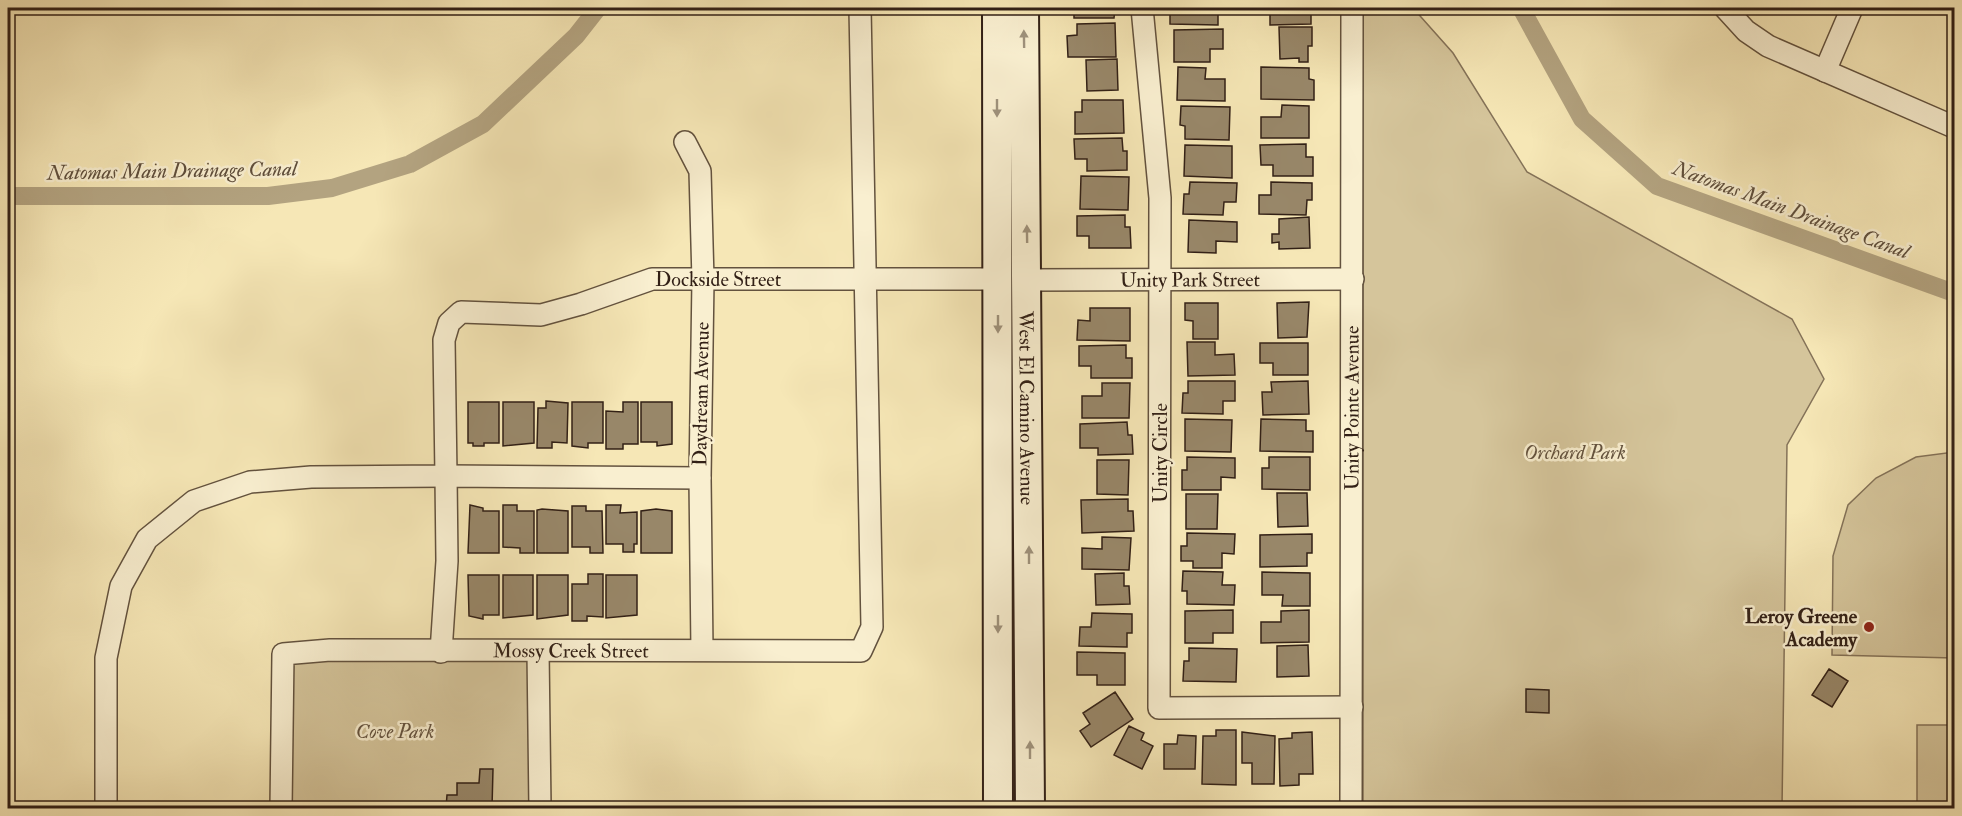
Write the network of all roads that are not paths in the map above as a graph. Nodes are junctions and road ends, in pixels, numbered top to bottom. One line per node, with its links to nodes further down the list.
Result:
1 (860, 8): 14 (street)
2 (997, 8): 11 (main road, West El Camino Avenue, one-way to 11)
3 (1024, 8): 15 (main road, West El Camino Avenue, one-way to 3)
4 (1142, 8): 16 (street, Unity Circle)
5 (1352, 8): 12 (street, Unity Pointe Avenue)
6 (1725, 8): 8 (street)
7 (1852, 8): 8 (street)
8 (1825, 71): 9 (street)
9 (1954, 127)
10 (686, 142): 13 (street, Daydream Avenue)
11 (998, 279): 14 (street, Dockside Street); 26 (main road, West El Camino Avenue, one-way to 26)
12 (1353, 279): 16 (street, Unity Park Street); 22 (street, Unity Pointe Avenue)
13 (703, 280): 14 (street, Dockside Street); 17 (street, Dockside Street); 18 (street, Daydream Avenue)
14 (865, 280): 20 (street, Mossy Creek Street)
15 (1028, 280): 16 (street, Unity Park Street); 27 (main road, West El Camino Avenue, one-way to 15)
16 (1160, 280): 22 (street, Unity Circle)
17 (446, 476): 18 (street); 21 (street); 23 (street)
18 (700, 478): 20 (street, Daydream Avenue)
19 (538, 651): 20 (street, Mossy Creek Street); 21 (street, Mossy Creek Street); 25 (street)
20 (702, 651)
21 (441, 652): 24 (street, Mossy Creek Street)
22 (1352, 707): 28 (street, Unity Pointe Avenue)
23 (106, 808)
24 (281, 808)
25 (540, 808)
26 (998, 808)
27 (1030, 808)
28 (1351, 808)

